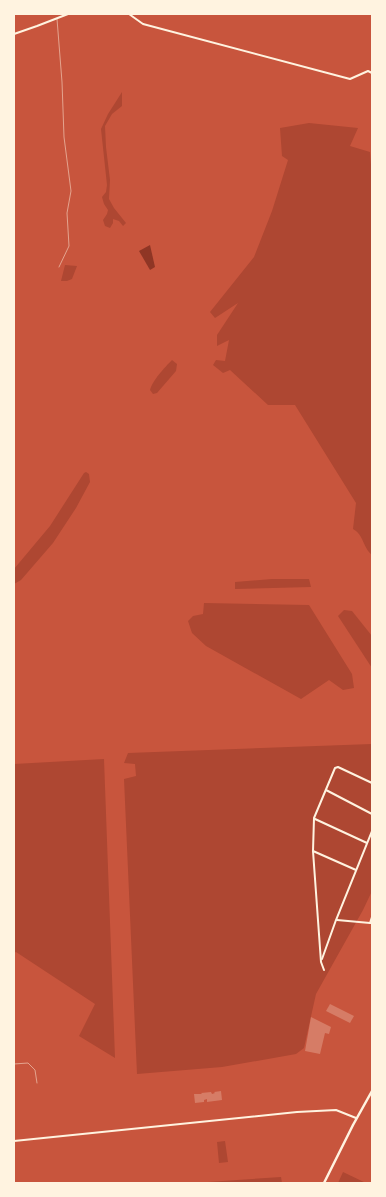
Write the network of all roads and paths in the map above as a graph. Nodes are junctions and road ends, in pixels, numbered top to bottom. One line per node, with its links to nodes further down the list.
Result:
1 (68, 14): 3 (street)
2 (129, 14): 5 (street)
3 (57, 18): 4 (street); 6 (lane)
4 (14, 34)
5 (372, 72)
6 (59, 267)
7 (372, 783): 8 (street)
8 (326, 790): 9 (street); 10 (street)
9 (372, 814)
10 (314, 818): 12 (street); 13 (street)
11 (372, 831): 12 (street)
12 (367, 844): 14 (street)
13 (314, 851): 14 (street); 18 (street)
14 (356, 870): 16 (street)
15 (372, 917): 17 (street)
16 (336, 920): 17 (street); 18 (street)
17 (371, 923)
18 (321, 962): 19 (street)
19 (324, 970)
20 (14, 1064): 21 (lane)
21 (37, 1083)
22 (372, 1091): 23 (street)
23 (356, 1118): 24 (street); 25 (street)
24 (14, 1141)
25 (324, 1183)

